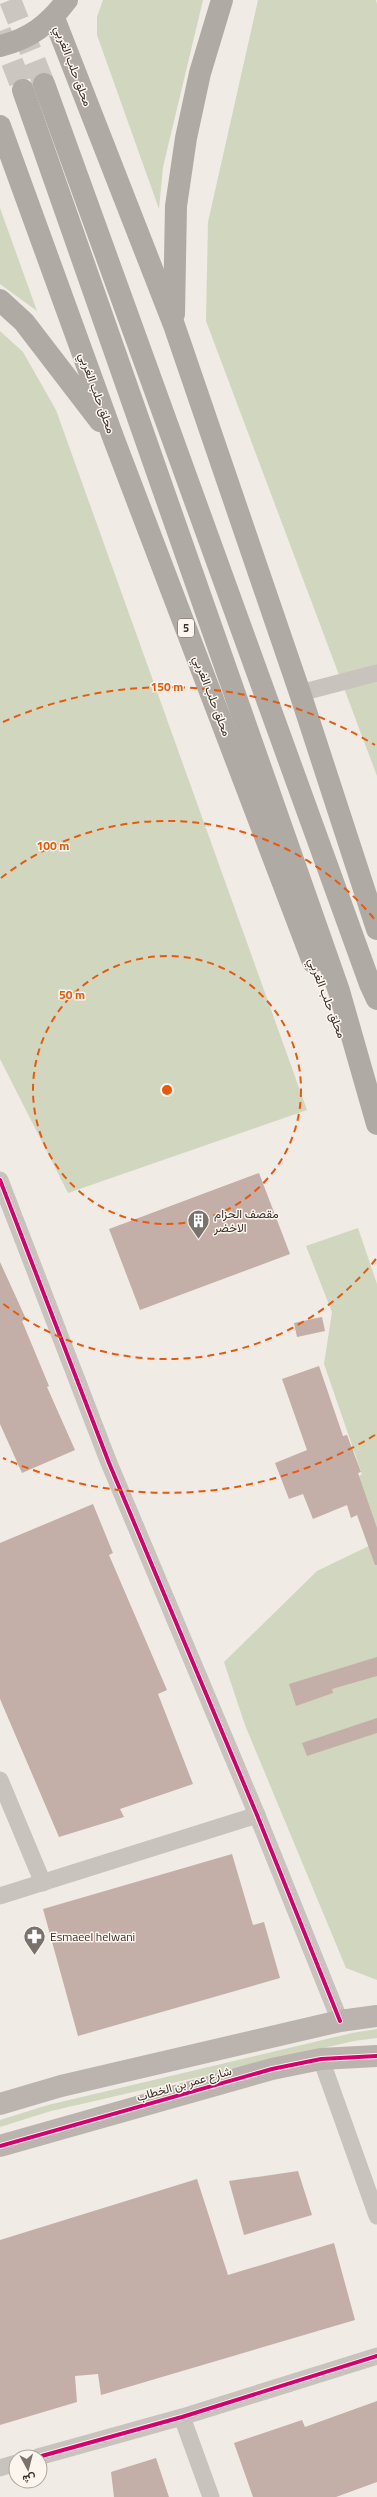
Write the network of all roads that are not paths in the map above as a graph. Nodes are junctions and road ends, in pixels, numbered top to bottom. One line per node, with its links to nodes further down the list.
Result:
1 (67, 0): 3 (highway)
2 (222, 0): 9 (highway)
3 (54, 18): 4 (highway); 9 (highway, محلق حلب الغربي)
4 (0, 46)
5 (44, 84): 14 (highway)
6 (23, 90): 15 (highway)
7 (0, 126): 10 (highway, محلق حلب الغربي / 5)
8 (0, 300): 10 (highway)
9 (174, 325): 12 (highway, محلق حلب الغربي)
10 (113, 437): 16 (highway, محلق حلب الغربي / 5)
11 (377, 673): 12 (street)
12 (300, 693): 13 (highway, محلق حلب الغربي)
13 (377, 928)
14 (377, 999)
15 (377, 1124)
16 (377, 1129)
17 (0, 1180): 19 (street)
18 (0, 1780): 20 (street)
19 (257, 1815): 20 (street); 23 (street)
20 (43, 1883): 21 (street)
21 (0, 1896)
22 (377, 2016): 23 (street, شارع عمر بن الخطاب)
23 (340, 2021): 26 (street, شارع عمر بن الخطاب)
24 (377, 2056): 25 (street, شارع عمر بن الخطاب)
25 (321, 2059): 27 (street, شارع عمر بن الخطاب); 28 (street)
26 (0, 2104)
27 (0, 2146)
28 (377, 2216)
29 (377, 2356): 30 (street)
30 (182, 2417): 31 (street); 32 (street)
31 (48, 2454)
32 (211, 2497)

